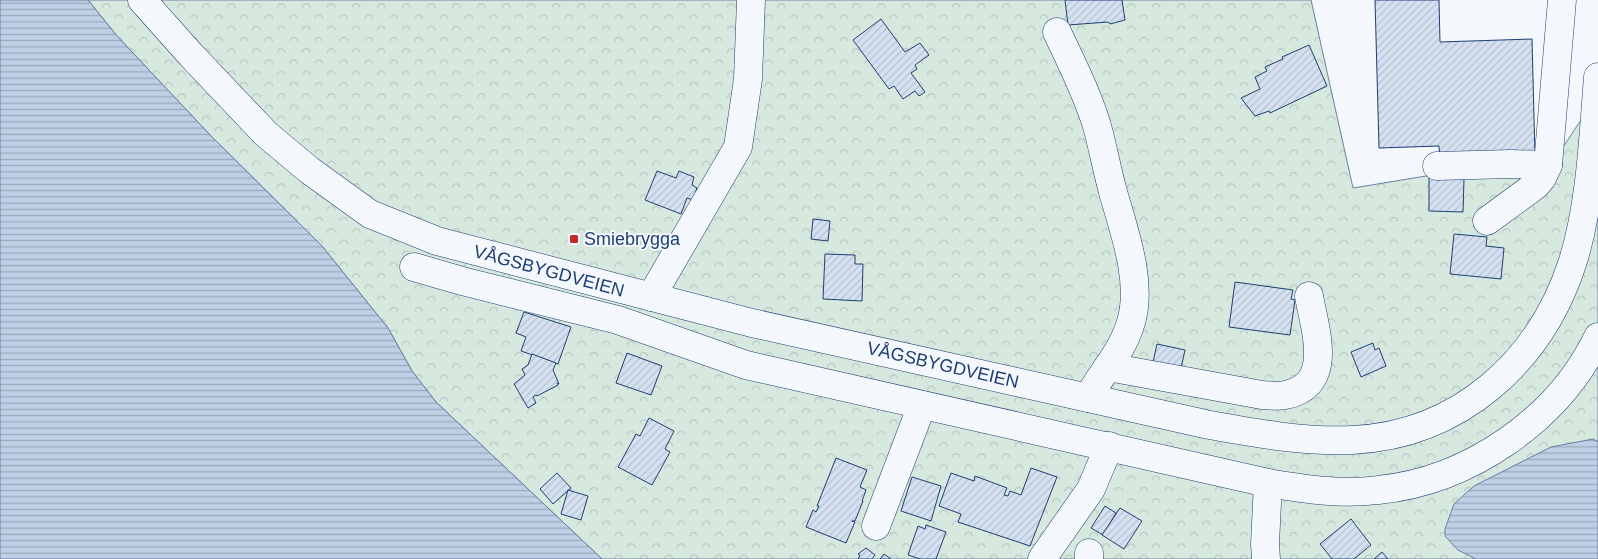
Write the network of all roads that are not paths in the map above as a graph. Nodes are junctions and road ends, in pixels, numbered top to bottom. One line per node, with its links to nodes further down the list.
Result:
1 (142, 0): 11 (main road, VÅGSBYGDVEIEN)
2 (751, 0): 11 (main road)
3 (1562, 0): 6 (main road)
4 (1057, 32): 13 (main road)
5 (1598, 77): 14 (main road, VÅGSBYGDVEIEN)
6 (1548, 165): 7 (main road); 8 (main road)
7 (1437, 166)
8 (1487, 221)
9 (414, 267): 15 (main road, VÅGSBYGDVEIEN)
10 (1309, 296): 13 (main road)
11 (651, 297): 14 (main road, VÅGSBYGDVEIEN)
12 (1598, 340): 17 (main road, VÅGSBYGDVEIEN)
13 (1108, 366): 14 (main road)
14 (1088, 398)
15 (922, 405): 16 (main road, VÅGSBYGDVEIEN); 18 (main road)
16 (1109, 446): 17 (main road, VÅGSBYGDVEIEN); 19 (main road)
17 (1268, 483): 20 (main road)
18 (876, 526)
19 (1042, 559)
20 (1266, 559)

